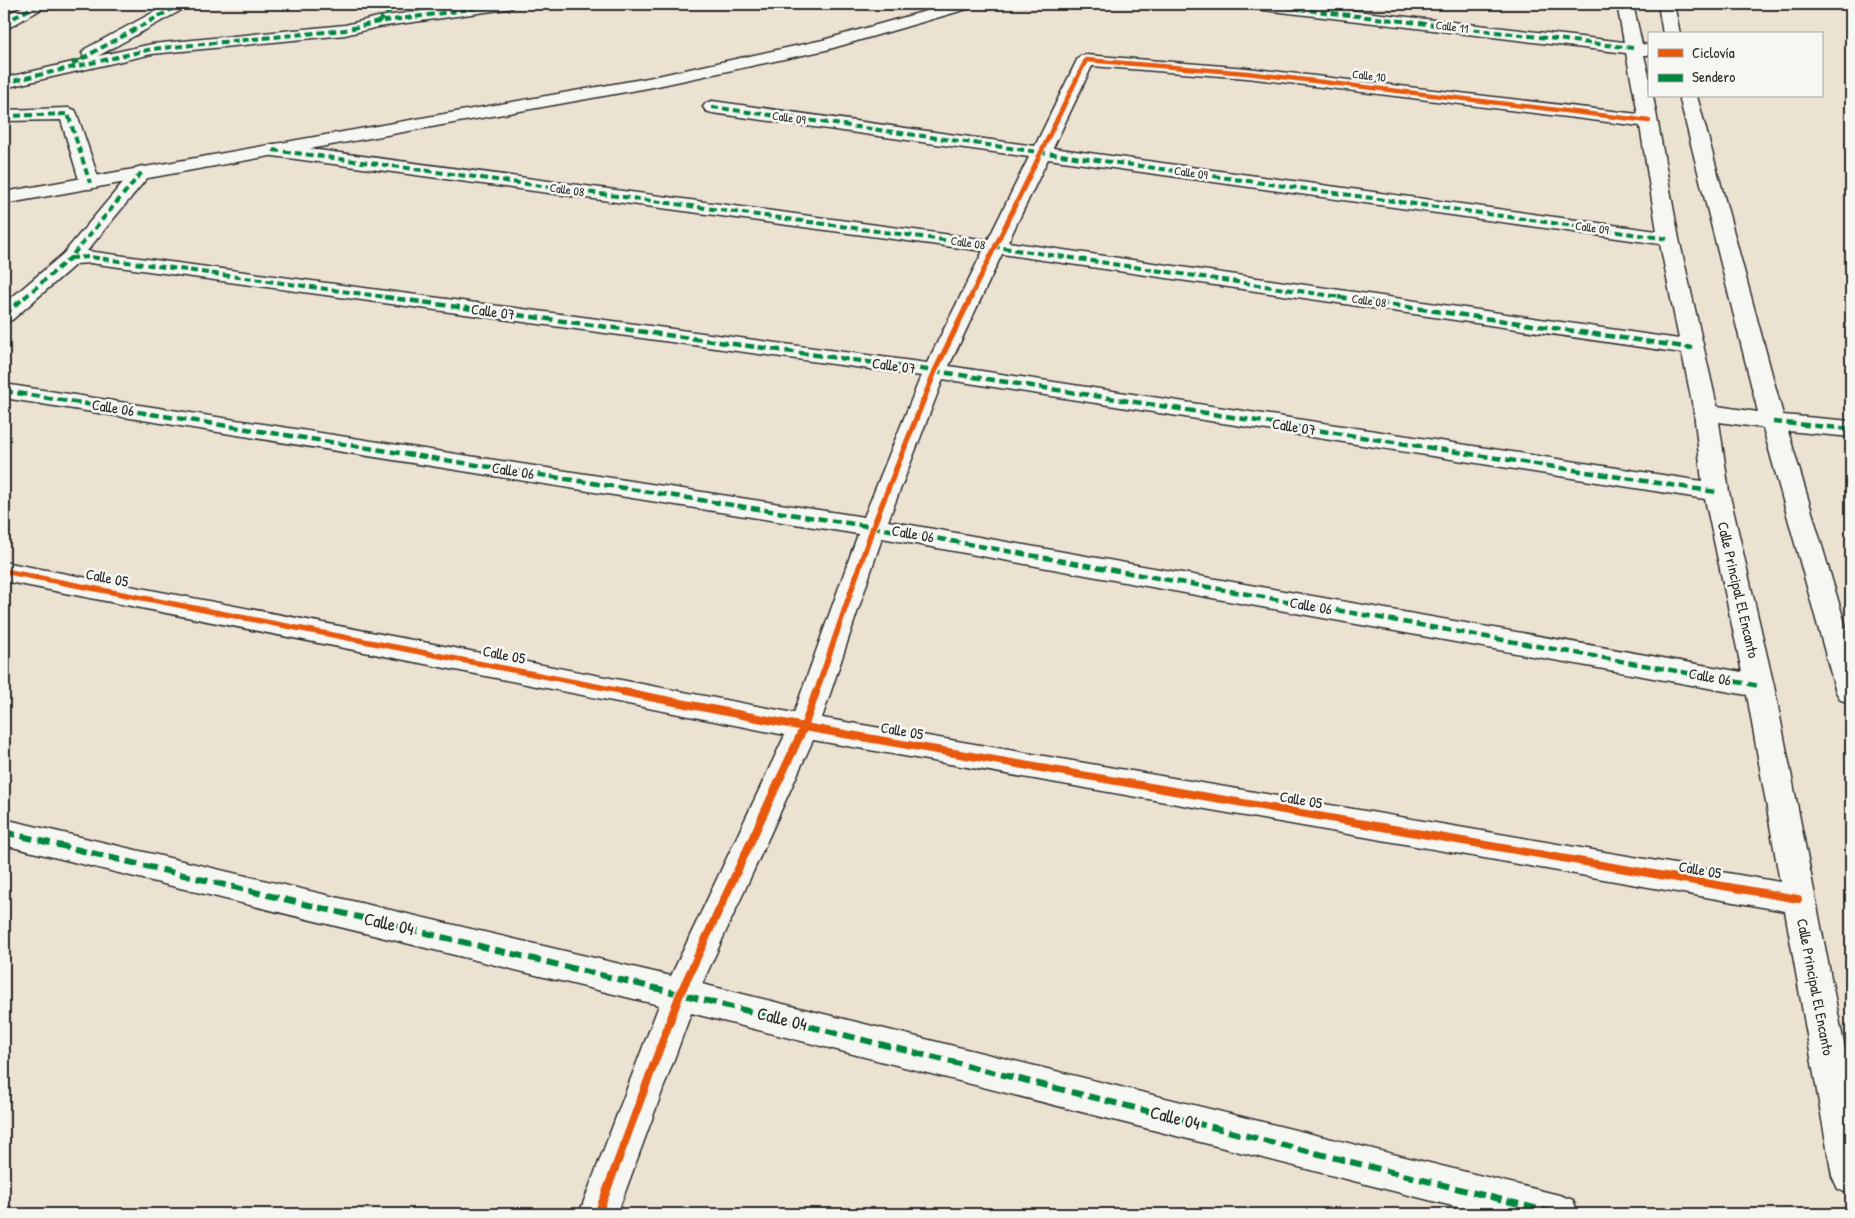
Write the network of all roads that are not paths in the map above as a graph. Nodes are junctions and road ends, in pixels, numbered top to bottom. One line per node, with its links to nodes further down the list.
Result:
1 (39, 4): 10 (street)
2 (181, 4): 13 (street)
3 (397, 4): 9 (street)
4 (507, 4): 9 (street)
5 (968, 4): 19 (street)
6 (1255, 4): 12 (street, Calle 11)
7 (1625, 4): 12 (street, Calle Principal El Encanto)
8 (1666, 4): 11 (street)
9 (378, 22): 13 (street)
10 (4, 23)
11 (1672, 32)
12 (1641, 49): 18 (street, Calle Principal El Encanto)
13 (63, 68): 14 (street)
14 (4, 83)
15 (1689, 98): 32 (street)
16 (712, 107): 20 (street, Calle 09)
17 (4, 116): 22 (street)
18 (1649, 121): 20 (street, Calle 10); 24 (street, Calle Principal El Encanto)
19 (273, 150): 21 (street); 25 (street, Calle 08)
20 (1041, 153): 24 (street, Calle 09); 25 (street)
21 (142, 172): 22 (street); 26 (street)
22 (90, 183): 23 (street)
23 (4, 198)
24 (1670, 239): 28 (street, Calle Principal El Encanto)
25 (996, 247): 28 (street, Calle 08); 29 (street)
26 (70, 258): 27 (street); 29 (street, Calle 07)
27 (4, 315)
28 (1692, 348): 31 (street, Calle Principal El Encanto)
29 (934, 371): 34 (street, Calle 07); 35 (street)
30 (4, 391): 35 (street, Calle 06)
31 (1706, 412): 32 (street); 34 (street, Calle Principal El Encanto)
32 (1774, 422): 33 (street); 38 (street)
33 (1851, 429)
34 (1716, 492): 37 (street, Calle Principal El Encanto)
35 (873, 527): 37 (street, Calle 06); 39 (street)
36 (4, 571): 39 (street, Calle 05)
37 (1760, 686): 41 (street, Calle Principal El Encanto)
38 (1851, 692)
39 (804, 727): 41 (street, Calle 05); 42 (street)
40 (4, 832): 42 (street, Calle 04)
41 (1798, 899): 43 (street, Calle Principal El Encanto)
42 (680, 994): 44 (street); 45 (street, Calle 04)
43 (1851, 1176)
44 (598, 1214)
45 (1559, 1214)

